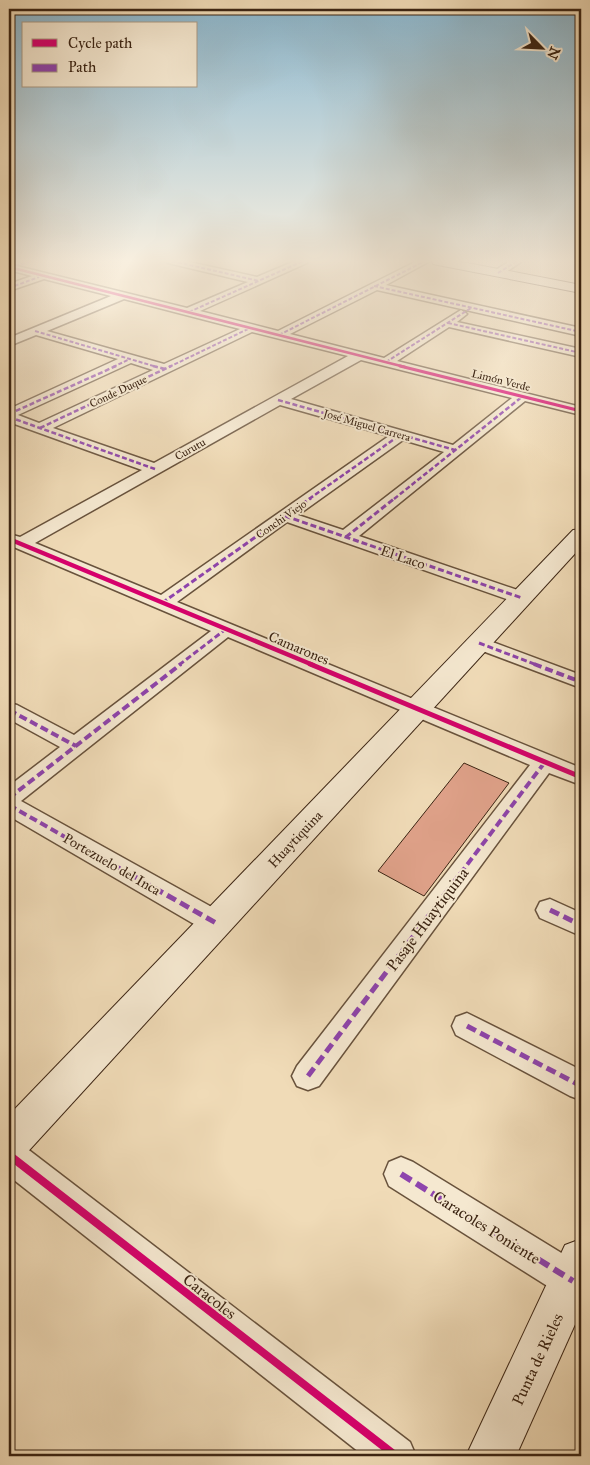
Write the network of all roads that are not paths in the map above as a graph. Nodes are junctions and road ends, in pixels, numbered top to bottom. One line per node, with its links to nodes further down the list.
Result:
1 (39, 329): 7 (street)
2 (248, 329): 14 (street, Conde Duque)
3 (256, 329): 8 (street, Limón Verde)
4 (290, 329): 8 (street)
5 (437, 329): 13 (street)
6 (482, 329): 10 (street)
7 (35, 331): 9 (street); 12 (street)
8 (279, 335): 11 (street, Limón Verde)
9 (9, 342)
10 (580, 351)
11 (360, 355): 13 (street, Limón Verde); 16 (street, Curutu)
12 (130, 359): 14 (street); 18 (street, Conde Duque)
13 (386, 362): 15 (street, Limón Verde)
14 (165, 369): 19 (street, Conde Duque)
15 (523, 396): 17 (street, Limón Verde); 21 (street)
16 (278, 400): 20 (street, José Miguel Carrera); 22 (street, Curutu)
17 (581, 411)
18 (9, 416): 19 (street)
19 (40, 428): 22 (street)
20 (400, 434): 21 (street, José Miguel Carrera); 23 (street, Conchi Viejo)
21 (456, 450): 25 (street)
22 (155, 469): 26 (street, Curutu)
23 (285, 516): 25 (street, El Laco); 28 (street, Conchi Viejo)
24 (581, 535): 27 (main road, Huaytiquina)
25 (346, 537): 27 (street, El Laco)
26 (15, 541): 28 (street, Camarones)
27 (522, 598): 30 (main road, Huaytiquina)
28 (162, 602): 29 (street, Camarones)
29 (226, 629): 32 (street, Camarones); 34 (street)
30 (479, 643): 31 (street); 32 (main road, Huaytiquina)
31 (581, 682)
32 (418, 709): 35 (street, Camarones); 40 (main road, Huaytiquina)
33 (9, 710): 34 (street)
34 (76, 746): 37 (street)
35 (545, 762): 36 (street, Camarones); 43 (street, Pasaje Huaytiquina)
36 (581, 777)
37 (9, 798)
38 (9, 805): 40 (street, Portezuelo del Inca)
39 (550, 910): 41 (street)
40 (216, 923): 45 (main road, Huaytiquina)
41 (581, 925)
42 (467, 1026): 44 (street)
43 (308, 1076)
44 (581, 1086)
45 (9, 1142)
46 (9, 1155): 49 (street, Caracoles)
47 (401, 1174): 48 (street, Caracoles Poniente)
48 (577, 1271): 50 (main road, Punta de Rieles)
49 (396, 1456)
50 (491, 1456)

